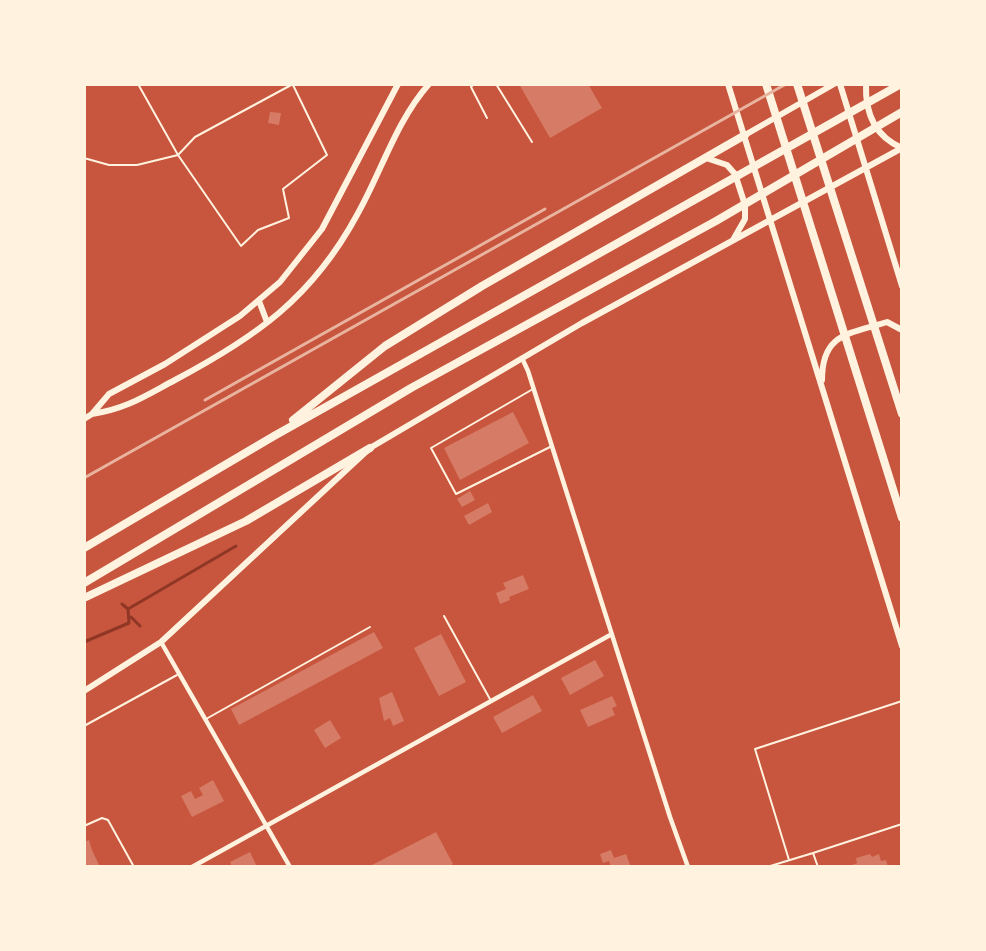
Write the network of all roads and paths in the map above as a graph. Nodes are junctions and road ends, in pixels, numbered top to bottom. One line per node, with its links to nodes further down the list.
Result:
1 (138, 84): 19 (lane)
2 (398, 84): 26 (main road)
3 (429, 84): 27 (main road)
4 (474, 84): 15 (lane)
5 (496, 84): 17 (lane)
6 (728, 84): 16 (main road)
7 (766, 84): 38 (highway)
8 (797, 84): 33 (highway)
9 (834, 84): 16 (main road)
10 (840, 84): 22 (main road)
11 (866, 84): 18 (main road)
12 (901, 84): 35 (highway)
13 (293, 85): 19 (lane); 19 (lane)
14 (902, 112): 40 (highway)
15 (486, 118)
16 (745, 135): 21 (highway); 23 (main road)
17 (532, 142)
18 (902, 148): 22 (main road)
19 (178, 155): 20 (lane)
20 (84, 158)
21 (706, 158): 24 (main road); 35 (highway)
22 (866, 168): 23 (main road); 25 (main road)
23 (772, 219): 24 (main road); 30 (main road)
24 (733, 240): 29 (main road)
25 (902, 286)
26 (259, 301): 27 (main road); 32 (main road)
27 (267, 322): 32 (main road)
28 (902, 330): 30 (main road)
29 (522, 358): 31 (street); 37 (main road)
30 (822, 387): 46 (main road)
31 (533, 389): 36 (street); 36 (lane)
32 (92, 414): 34 (main road)
33 (902, 414)
34 (84, 419)
35 (274, 436): 39 (highway)
36 (551, 446): 44 (street)
37 (370, 448): 41 (highway); 45 (main road)
38 (902, 518)
39 (84, 549)
40 (84, 583)
41 (84, 598)
42 (444, 616): 49 (lane)
43 (370, 627): 51 (lane)
44 (612, 634): 49 (street); 62 (street)
45 (161, 642): 47 (street); 48 (main road)
46 (902, 646)
47 (180, 674): 51 (street); 52 (lane)
48 (84, 691)
49 (490, 701): 54 (street)
50 (902, 701): 57 (lane)
51 (206, 719): 54 (street)
52 (84, 726)
53 (902, 824): 56 (lane)
54 (267, 825): 60 (street); 61 (street)
55 (84, 826): 59 (lane)
56 (813, 853): 57 (lane); 64 (lane)
57 (789, 860): 58 (lane)
58 (781, 865): 63 (lane)
59 (134, 867)
60 (192, 867)
61 (290, 867)
62 (688, 867)
63 (766, 867)
64 (818, 867)

